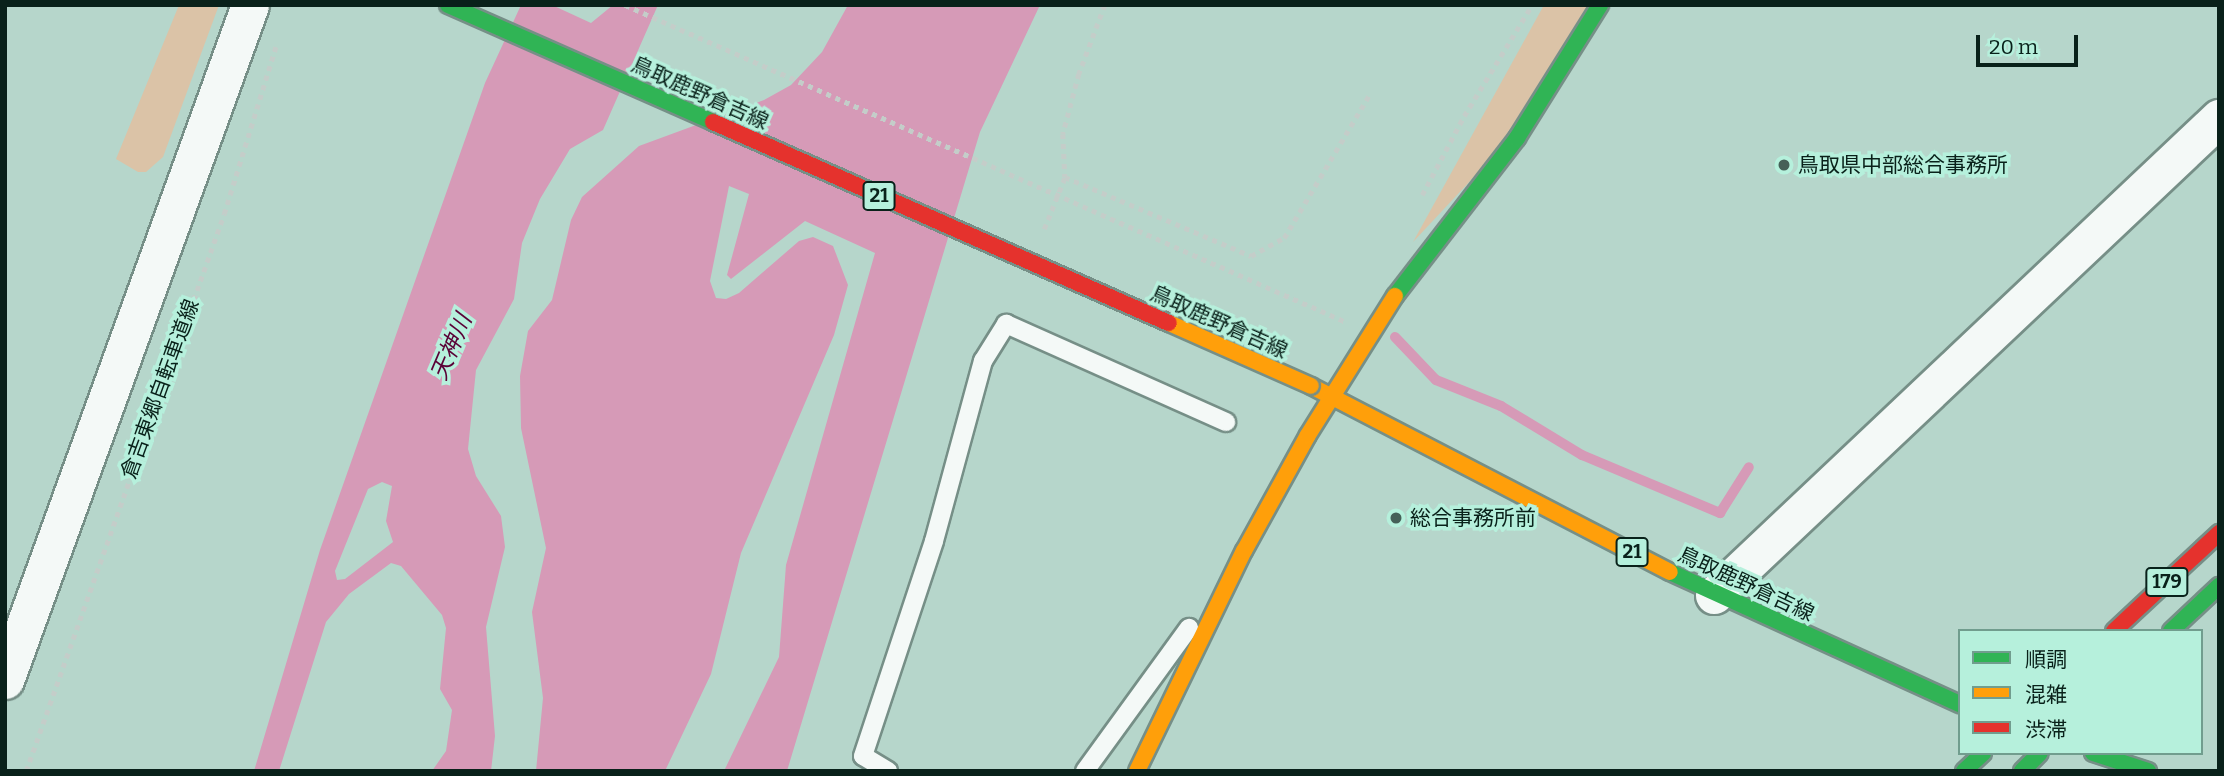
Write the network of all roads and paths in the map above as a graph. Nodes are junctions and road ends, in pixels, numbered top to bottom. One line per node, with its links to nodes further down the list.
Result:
1 (250, 5): 20 (street)
2 (448, 5): 12 (main road, 鳥取鹿野倉吉線 / 21, bridge)
3 (625, 5): 11 (path, bridge)
4 (1105, 5): 8 (path)
5 (1532, 5): 10 (path)
6 (1600, 5): 12 (main road)
7 (281, 31): 26 (path, 倉吉東郷自転車道線)
8 (1370, 94)
9 (2219, 118): 17 (street)
10 (1421, 198)
11 (1355, 327)
12 (1334, 396): 15 (main road); 17 (main road, 鳥取鹿野倉吉線 / 21)
13 (1227, 422): 25 (lane)
14 (2219, 533): 18 (main road, 179)
15 (1244, 551): 28 (lane); 29 (main road)
16 (2219, 586): 19 (main road, 179)
17 (1714, 595): 21 (main road, 鳥取鹿野倉吉線 / 21)
18 (2116, 629)
19 (2173, 629)
20 (7, 670)
21 (1958, 703)
22 (1981, 755): 30 (main road)
23 (2038, 755): 31 (main road)
24 (2099, 755): 32 (main road)
25 (860, 763): 27 (lane)
26 (26, 771)
27 (888, 771)
28 (1086, 771)
29 (1137, 771)
30 (1964, 771)
31 (2022, 771)
32 (2148, 771)

